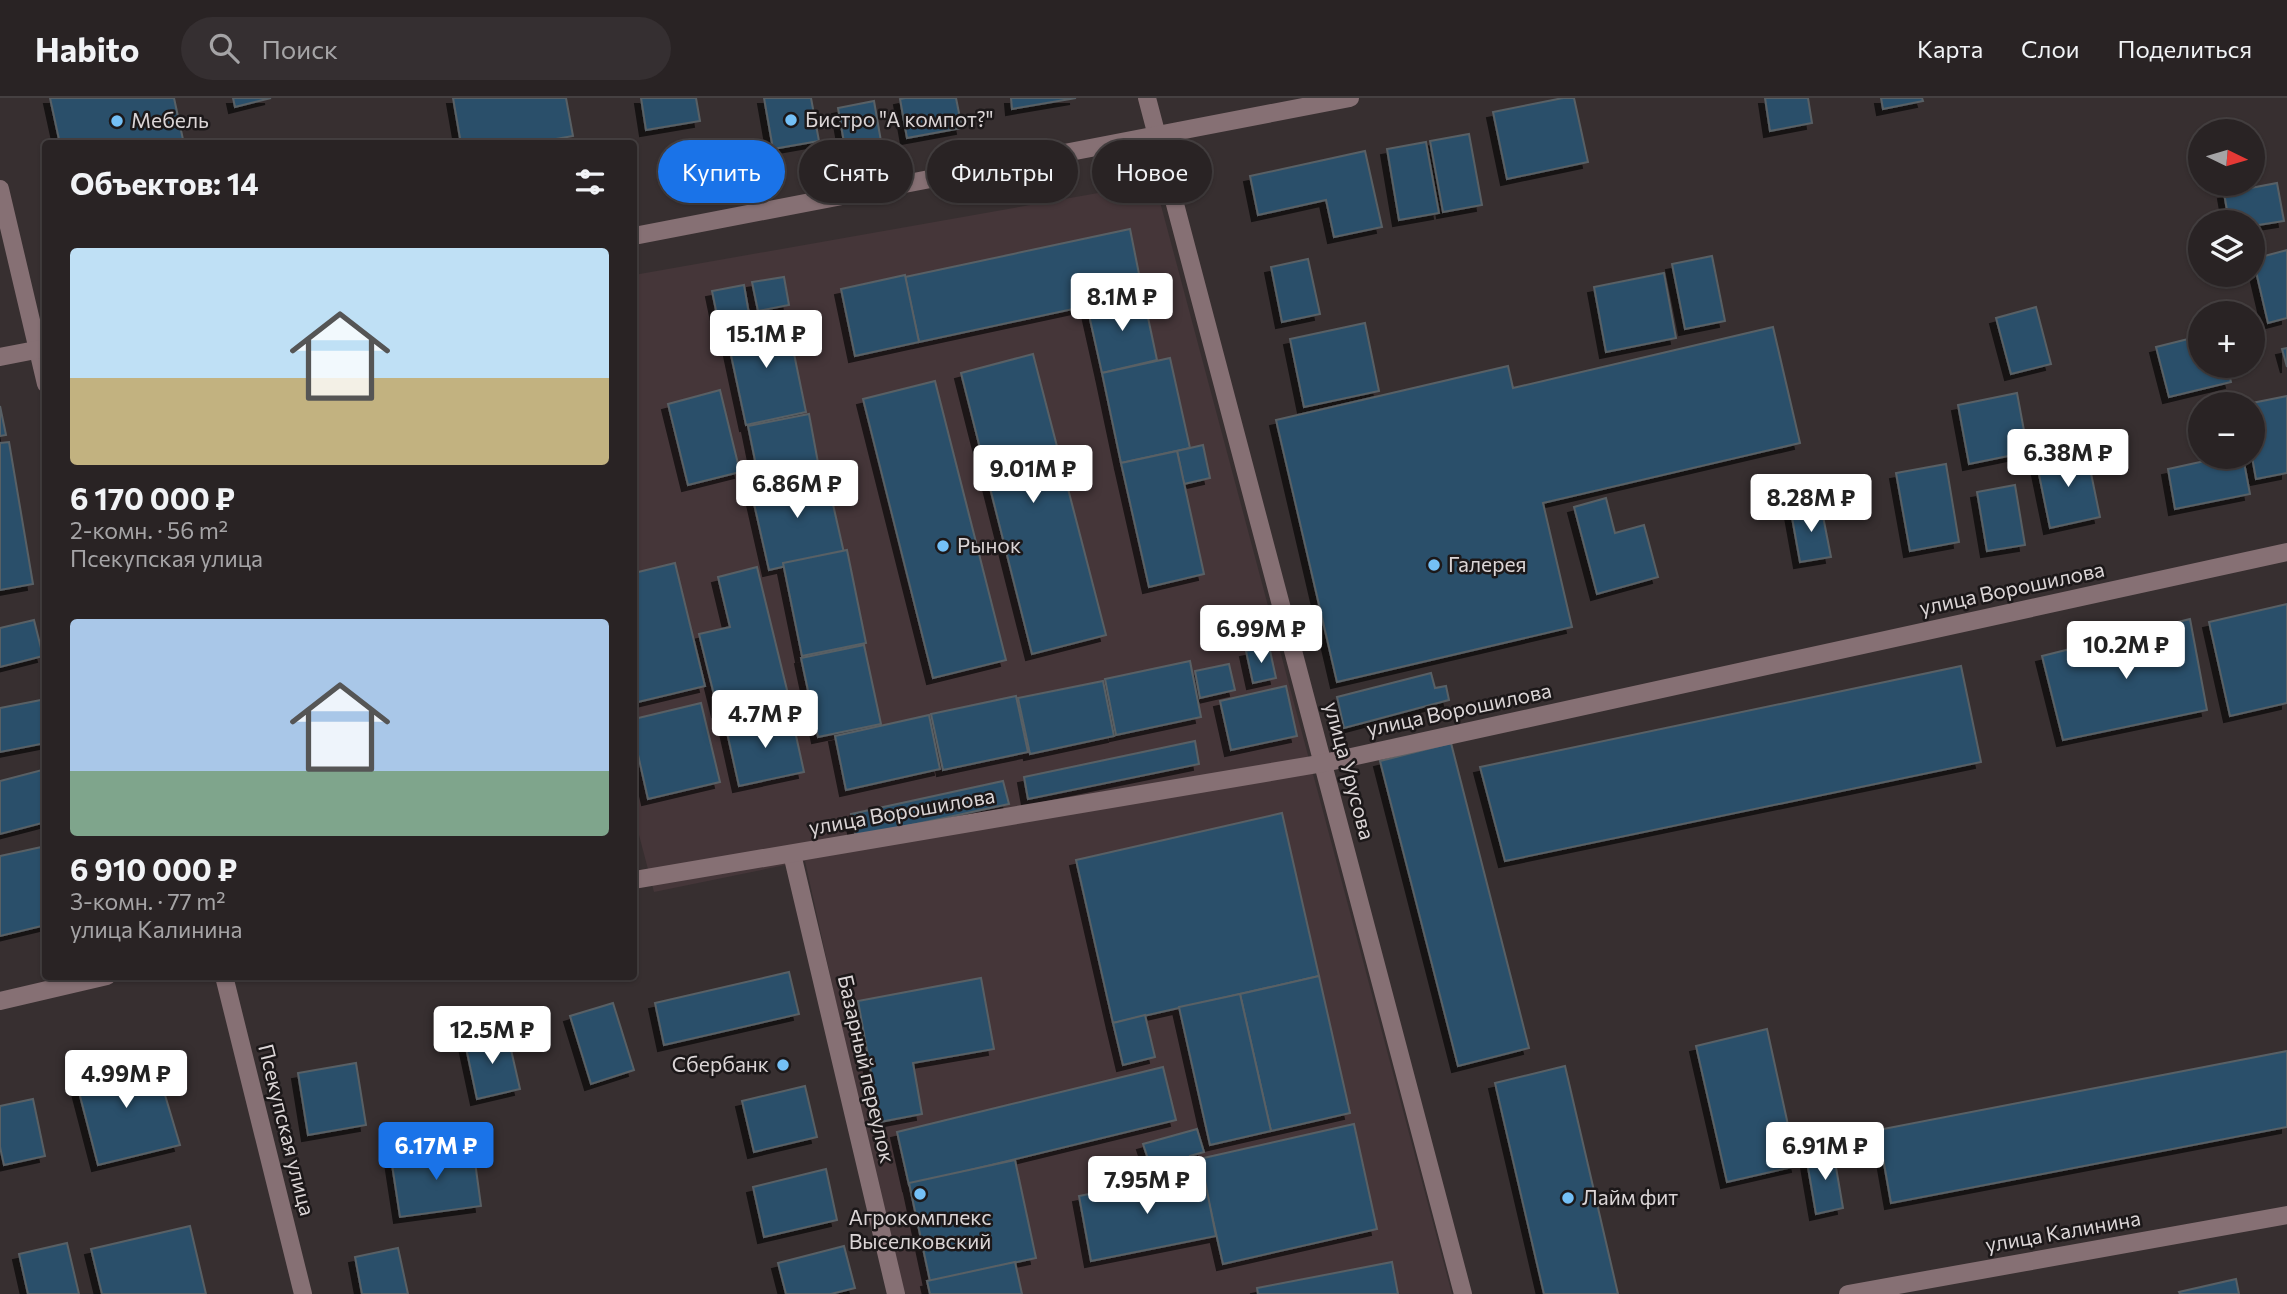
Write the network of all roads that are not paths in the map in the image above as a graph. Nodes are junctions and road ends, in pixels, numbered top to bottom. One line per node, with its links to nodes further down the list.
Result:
1 (1147, 98): 3 (street, улица Урусова)
2 (1350, 98): 3 (street)
3 (1156, 137): 5 (street); 9 (street, улица Урусова)
4 (0, 189): 6 (street)
5 (637, 235)
6 (41, 348): 7 (street)
7 (0, 357)
8 (2287, 552): 9 (street, улица Ворошилова)
9 (1324, 763): 10 (street, улица Ворошилова); 18 (street, улица Урусова)
10 (792, 854): 11 (street, улица Ворошилова); 17 (street, Базарный переулок)
11 (637, 880)
12 (90, 980): 14 (street)
13 (225, 980): 16 (street, Псекупская улица)
14 (0, 1001)
15 (2287, 1215): 19 (street, улица Калинина)
16 (303, 1294)
17 (897, 1294)
18 (1462, 1294)
19 (1848, 1294)

